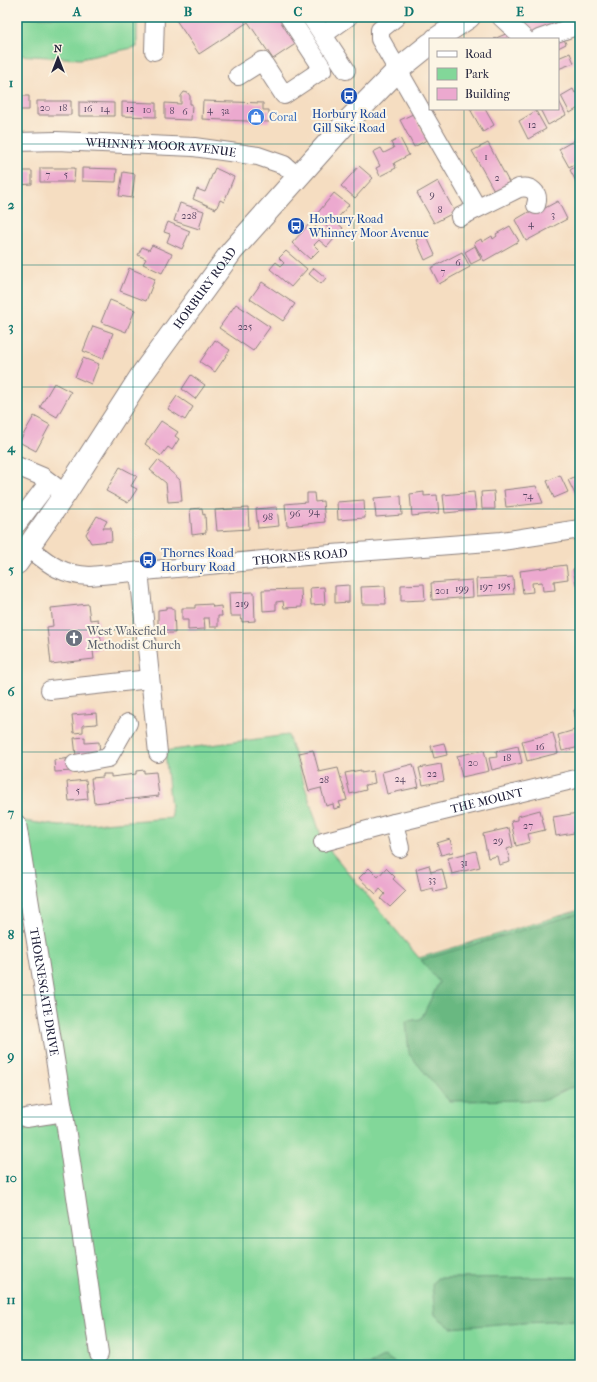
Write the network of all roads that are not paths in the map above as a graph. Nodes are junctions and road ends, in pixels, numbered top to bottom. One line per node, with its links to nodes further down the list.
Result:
1 (155, 17): 14 (street)
2 (288, 17): 17 (street)
3 (311, 17): 9 (street)
4 (348, 17): 9 (street)
5 (396, 17): 15 (street)
6 (469, 17): 10 (highway)
7 (501, 17): 11 (street)
8 (573, 17): 12 (street)
9 (323, 35): 16 (street)
10 (438, 38)
11 (524, 38)
12 (542, 38)
13 (429, 45): 15 (highway, HORBURY ROAD)
14 (154, 51)
15 (399, 69): 19 (highway, HORBURY ROAD); 21 (street)
16 (346, 70)
17 (238, 76)
18 (17, 142): 19 (street, WHINNEY MOOR AVENUE)
19 (298, 176): 24 (highway, HORBURY ROAD)
20 (536, 205): 21 (street)
21 (477, 208): 22 (street)
22 (460, 217)
23 (17, 466): 24 (street)
24 (57, 488): 25 (street); 27 (highway, HORBURY ROAD)
25 (17, 524)
26 (580, 529): 28 (street, THORNES ROAD)
27 (23, 555): 28 (street, THORNES ROAD)
28 (139, 571): 29 (street)
29 (150, 679): 30 (street); 31 (street)
30 (50, 690)
31 (154, 720): 32 (street); 33 (street)
32 (158, 753)
33 (75, 764)
34 (580, 778): 35 (street, THE MOUNT)
35 (394, 823): 37 (street, THE MOUNT); 38 (street)
36 (17, 824): 39 (street, THORNESGATE DRIVE)
37 (323, 842)
38 (400, 848)
39 (64, 1112): 40 (street); 41 (street, THORNESGATE DRIVE)
40 (26, 1118)
41 (99, 1354)

